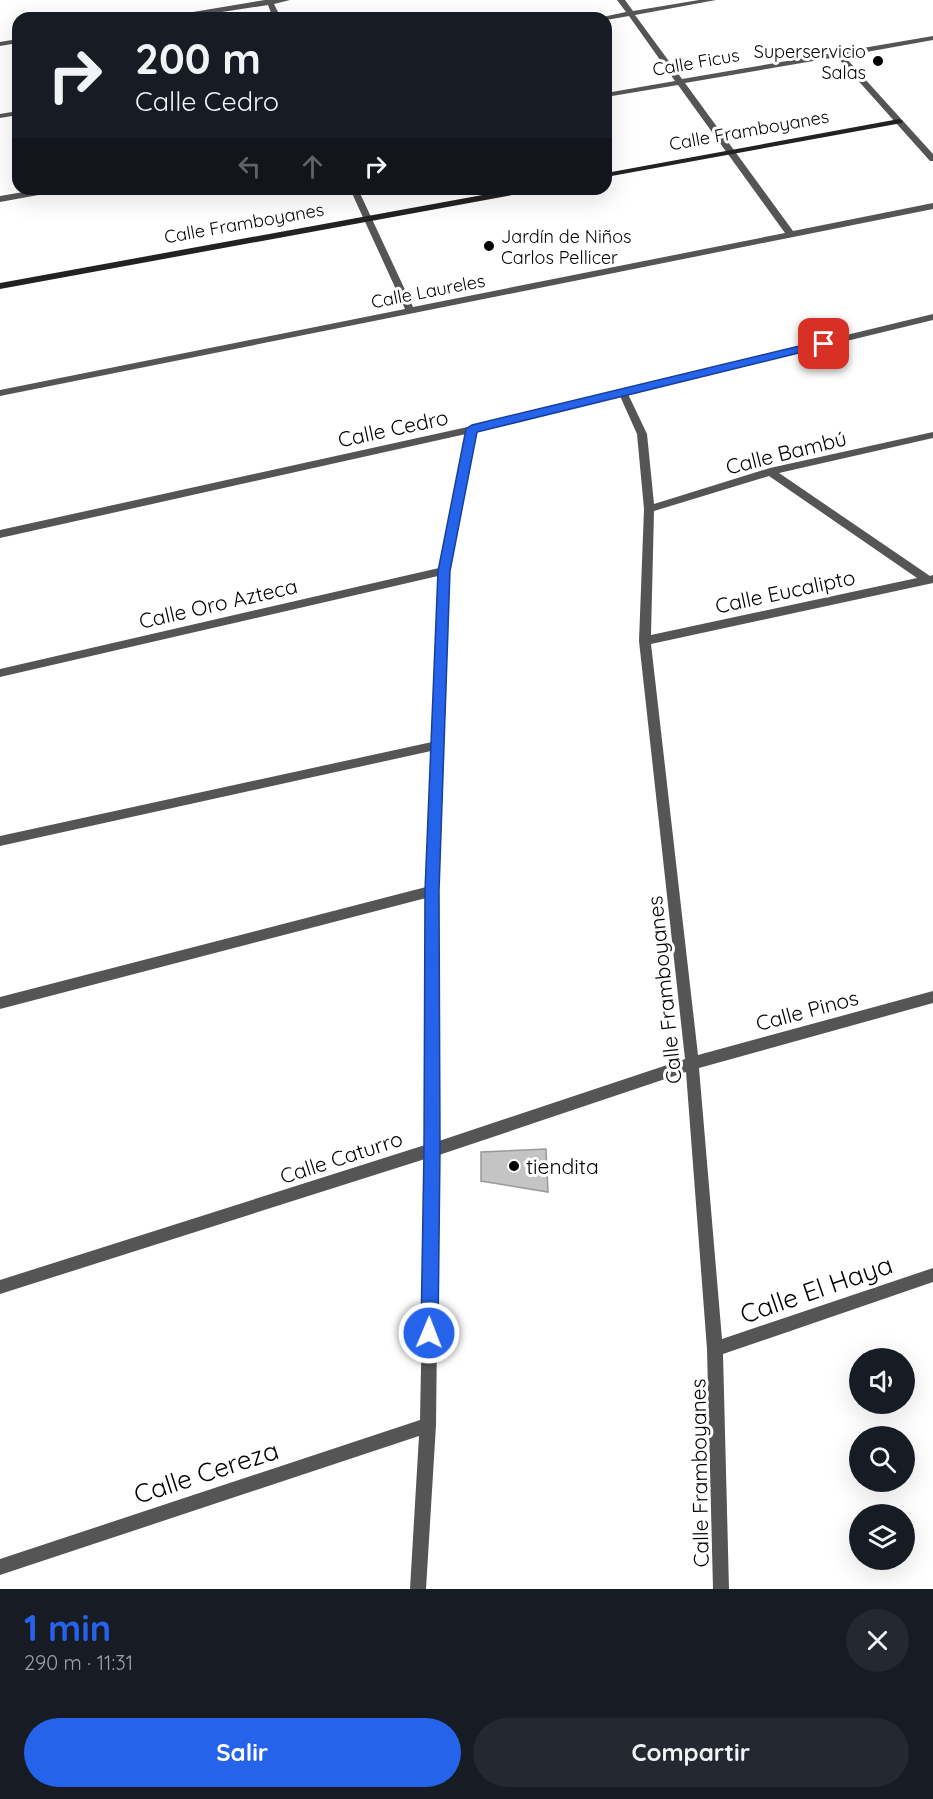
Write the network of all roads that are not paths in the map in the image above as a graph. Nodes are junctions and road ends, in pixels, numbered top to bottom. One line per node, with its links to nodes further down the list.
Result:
1 (286, 0): 4 (street)
2 (621, 0): 6 (street)
3 (712, 0): 6 (street)
4 (269, 1): 5 (street)
5 (204, 12)
6 (630, 13): 7 (street); 10 (street)
7 (612, 16)
8 (933, 38): 9 (street, Calle Ficus)
9 (838, 54): 10 (street, Calle Ficus); 12 (street)
10 (680, 82): 11 (street, Calle Ficus); 13 (street)
11 (612, 93)
12 (899, 121): 13 (street, Calle Framboyanes); 14 (street)
13 (730, 152): 15 (street, Calle Framboyanes); 22 (street)
14 (933, 159)
15 (612, 174)
16 (18, 195): 19 (street)
17 (357, 195): 21 (street)
18 (497, 195): 21 (street, Calle Framboyanes)
19 (0, 198)
20 (933, 206): 22 (street, Calle Laureles)
21 (368, 219): 23 (street, Calle Framboyanes); 24 (street)
22 (791, 235): 24 (street, Calle Laureles)
23 (0, 286)
24 (410, 311): 26 (street, Calle Laureles)
25 (933, 317): 27 (street, Calle Cedro)
26 (0, 393)
27 (623, 393): 28 (street, Calle Cedro); 31 (street, Calle Framboyanes)
28 (472, 429): 32 (street, Calle Cedro); 33 (street)
29 (933, 435): 30 (street, Calle Bambú)
30 (770, 472): 31 (street, Calle Bambú); 34 (street)
31 (649, 509): 35 (street, Calle Framboyanes)
32 (0, 534)
33 (444, 571): 36 (street, Calle Oro Azteca); 37 (street)
34 (931, 579): 35 (street, Calle Eucalipto)
35 (645, 641): 42 (street, Calle Framboyanes)
36 (0, 673)
37 (438, 745): 38 (street); 39 (street)
38 (0, 841)
39 (432, 891): 41 (street); 43 (street)
40 (933, 997): 42 (street, Calle Pinos)
41 (0, 1003)
42 (692, 1063): 43 (street, Calle Caturro); 46 (street, Calle Framboyanes)
43 (432, 1150): 45 (street, Calle Caturro); 47 (street)
44 (933, 1275): 46 (street, Calle El Haya)
45 (0, 1287)
46 (715, 1349): 50 (street, Calle Framboyanes)
47 (428, 1425): 48 (street, Calle Cereza); 49 (street)
48 (0, 1567)
49 (418, 1589)
50 (721, 1589)

